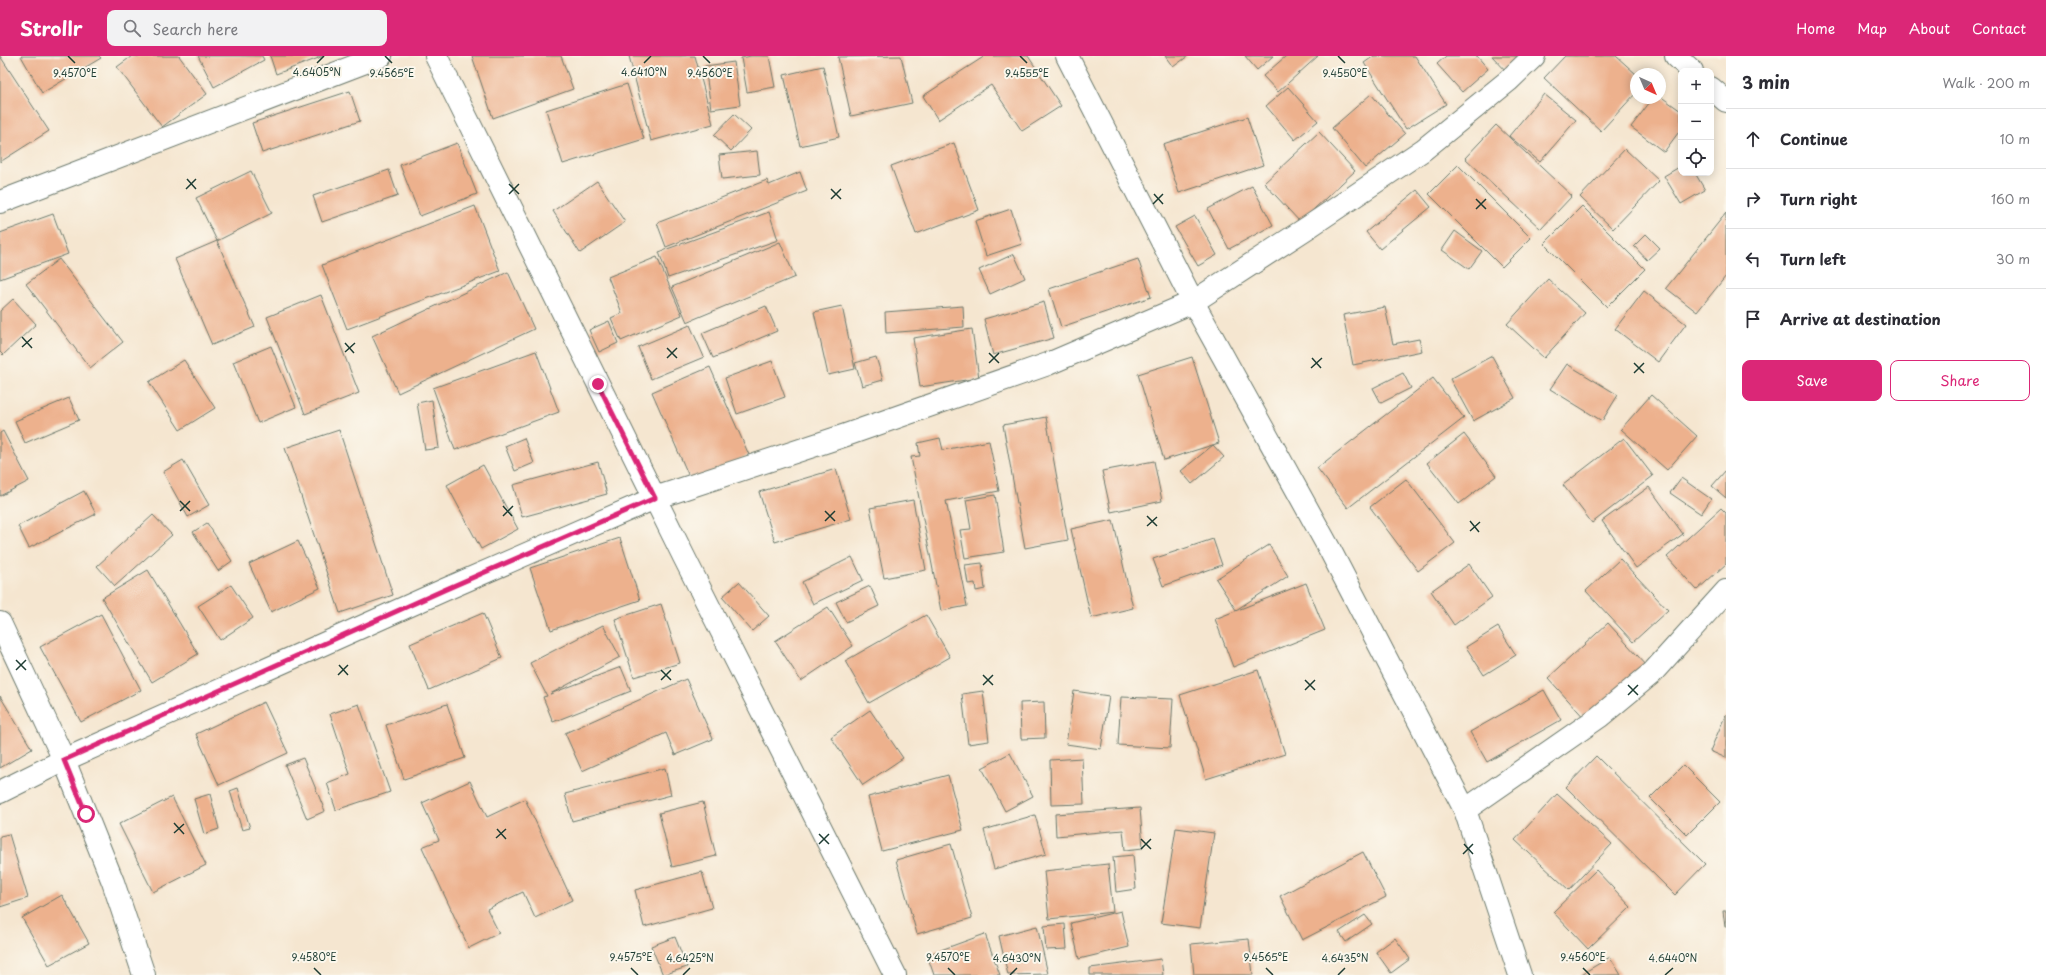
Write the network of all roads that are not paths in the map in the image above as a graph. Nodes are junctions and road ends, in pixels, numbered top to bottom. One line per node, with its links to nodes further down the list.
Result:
1 (381, 56): 9 (street)
2 (436, 56): 11 (street)
3 (1067, 56): 10 (street)
4 (1534, 56): 10 (street)
5 (1676, 56): 6 (street)
6 (1689, 68)
7 (1714, 91): 8 (street)
8 (1726, 101)
9 (0, 202)
10 (1193, 302): 11 (street); 16 (street)
11 (655, 498): 14 (street); 18 (street)
12 (1726, 591): 16 (street)
13 (0, 623): 14 (street)
14 (64, 760): 15 (street); 17 (street)
15 (0, 792)
16 (1465, 810): 19 (street)
17 (144, 975)
18 (895, 975)
19 (1520, 975)

